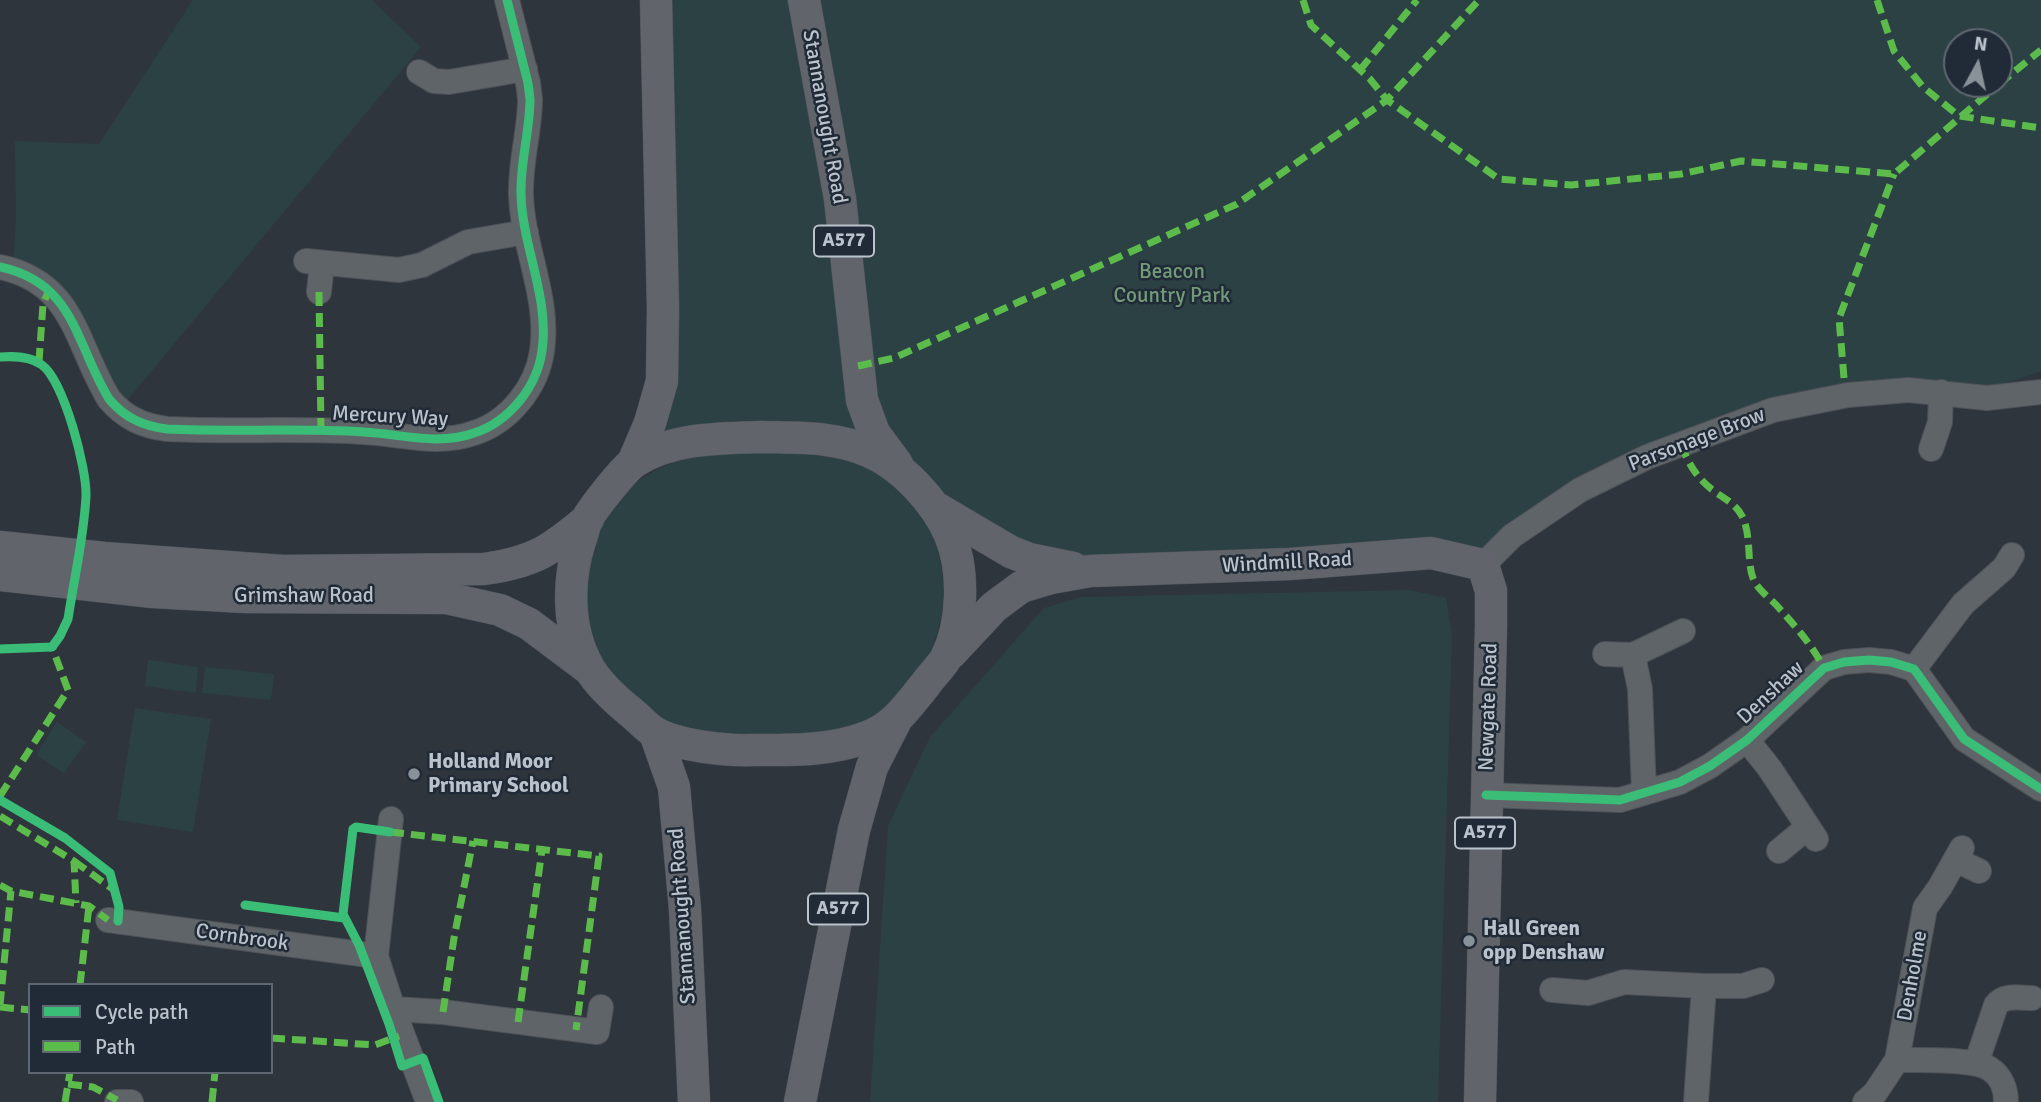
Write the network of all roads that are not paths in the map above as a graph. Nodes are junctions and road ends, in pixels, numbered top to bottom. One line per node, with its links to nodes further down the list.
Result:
1 (507, 0): 4 (street, Mercury Way)
2 (656, 0): 12 (main road, A577)
3 (804, 0): 13 (main road, Stannanought Road / A577)
4 (524, 69): 5 (street); 6 (street, Mercury Way)
5 (419, 72)
6 (526, 232): 7 (street, Mercury Way); 8 (street)
7 (0, 267)
8 (319, 292)
9 (1941, 392): 10 (street, Parsonage Brow); 11 (street); 19 (street, Parsonage Brow)
10 (2041, 392)
11 (1929, 452)
12 (633, 463): 13 (main road, A577); 15 (main road, A577)
13 (903, 473): 14 (main road, A577)
14 (932, 505): 21 (main road, Windmill Road / A577); 28 (main road, A577)
15 (588, 519): 18 (main road, Grimshaw Road); 29 (main road, A577)
16 (0, 532): 18 (main road)
17 (0, 547): 18 (main road, Grimshaw Road)
18 (104, 558)
19 (1483, 565): 21 (main road, Windmill Road / A577); 36 (main road, Newgate Road / A577)
20 (2012, 567): 30 (street)
21 (1090, 571): 28 (main road, Windmill Road / A577)
22 (0, 575): 24 (main road, Grimshaw Road)
23 (0, 596): 24 (main road)
24 (246, 597): 29 (main road, Grimshaw Road)
25 (1683, 631): 27 (street)
26 (1605, 654): 27 (street)
27 (1633, 655): 35 (street)
28 (945, 659): 31 (main road, A577)
29 (589, 669): 32 (main road, A577)
30 (1914, 669): 33 (street, Denshaw); 34 (street)
31 (895, 722): 32 (main road, A577); 54 (main road, A577)
32 (655, 733): 53 (main road, Stannanought Road)
33 (1747, 740): 35 (street, Denshaw); 38 (street, Denshaw)
34 (2040, 787)
35 (1644, 793): 36 (street, Denshaw)
36 (1486, 794): 55 (main road, Newgate Road / A577)
37 (391, 819): 41 (street)
38 (1779, 851)
39 (1979, 872): 48 (street, Denholme)
40 (108, 920): 41 (street, Cornbrook)
41 (376, 957): 47 (street)
42 (1762, 980): 44 (street)
43 (1561, 986): 44 (street)
44 (1704, 986): 56 (street)
45 (2032, 998): 49 (street)
46 (601, 1007): 47 (street)
47 (393, 1009): 52 (street)
48 (1898, 1060): 49 (street); 57 (street, Denholme)
49 (1976, 1064): 58 (street)
50 (117, 1102): 51 (street)
51 (131, 1102)
52 (428, 1102)
53 (694, 1102)
54 (800, 1102)
55 (1480, 1102)
56 (1696, 1102)
57 (1865, 1102)
58 (2006, 1102)

